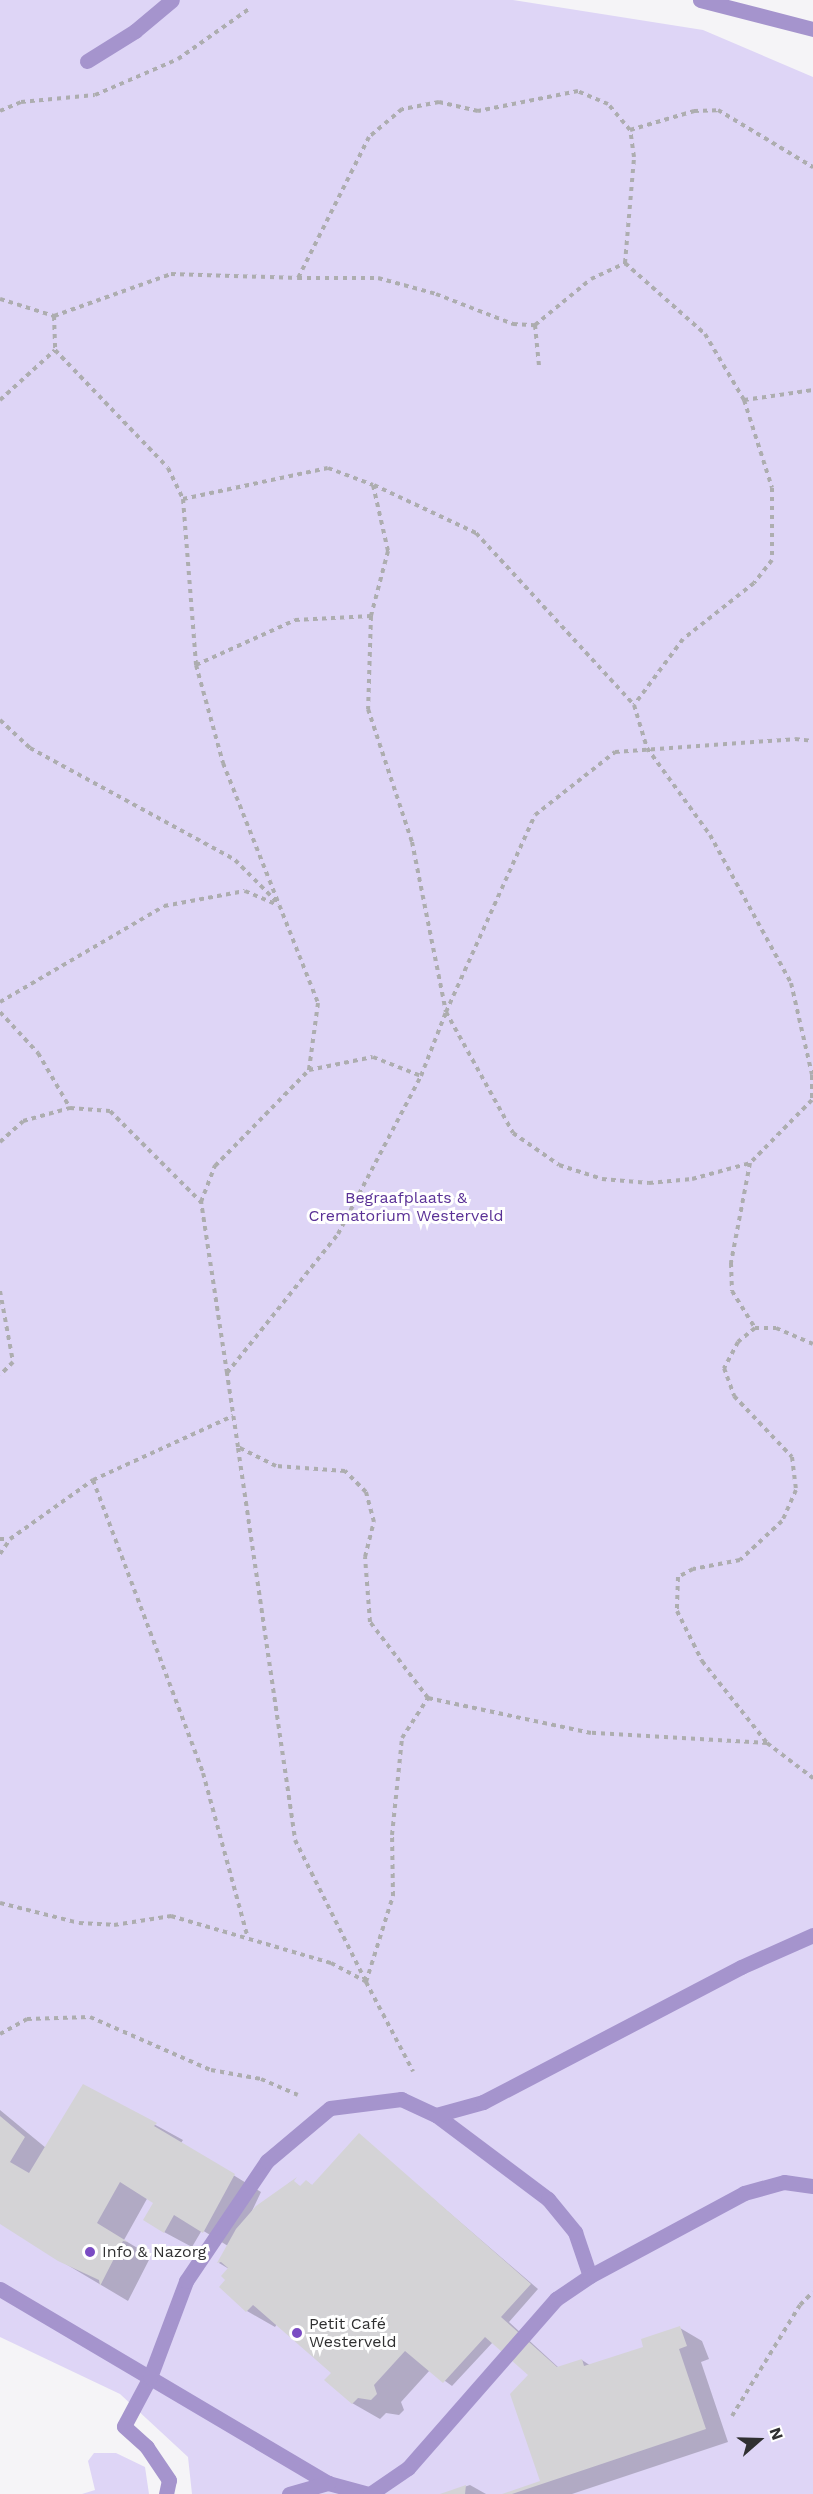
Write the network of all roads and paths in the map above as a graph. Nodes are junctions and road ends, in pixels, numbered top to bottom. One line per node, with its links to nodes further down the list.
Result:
1 (172, 0): 4 (street)
2 (700, 0): 3 (street)
3 (813, 29)
4 (87, 61)
5 (630, 130): 6 (path); 7 (path); 8 (path)
6 (813, 167)
7 (625, 263): 11 (path); 16 (path)
8 (298, 278): 10 (path); 11 (path)
9 (0, 299): 10 (path)
10 (54, 316): 12 (path)
11 (535, 325): 13 (path)
12 (55, 350): 15 (path); 18 (path)
13 (539, 366)
14 (813, 390): 16 (path)
15 (0, 400)
16 (744, 400): 21 (path)
17 (373, 485): 18 (path); 19 (path); 21 (path)
18 (183, 499): 20 (path)
19 (371, 616): 20 (path); 27 (path)
20 (196, 664): 25 (path)
21 (634, 705): 24 (path)
22 (0, 720): 25 (path)
23 (813, 741): 24 (path)
24 (647, 748): 27 (path); 31 (path)
25 (281, 906): 26 (path); 29 (path)
26 (0, 1002)
27 (446, 1011): 30 (path); 34 (path)
28 (0, 1012): 32 (path)
29 (309, 1070): 30 (path); 35 (path)
30 (421, 1076): 39 (path)
31 (813, 1100): 34 (path)
32 (70, 1108): 33 (path); 35 (path)
33 (0, 1142)
34 (750, 1164): 37 (path)
35 (201, 1202): 39 (path)
36 (0, 1291): 40 (path)
37 (755, 1328): 38 (path); 48 (path)
38 (813, 1344)
39 (227, 1373): 41 (path)
40 (0, 1375)
41 (233, 1416): 42 (path); 43 (path)
42 (238, 1447): 47 (path); 53 (path)
43 (93, 1480): 45 (path); 52 (path)
44 (0, 1539): 45 (path)
45 (10, 1539): 46 (path)
46 (0, 1554)
47 (428, 1698): 48 (path); 53 (path)
48 (767, 1743): 49 (path)
49 (813, 1778)
50 (0, 1903): 52 (path)
51 (813, 1935): 56 (street)
52 (247, 1936): 53 (path)
53 (366, 1982): 56 (path)
54 (0, 2034): 55 (path)
55 (330, 2108): 56 (street); 61 (street)
56 (436, 2115): 58 (street)
57 (813, 2186): 58 (street)
58 (590, 2276): 66 (street)
59 (0, 2289): 61 (street)
60 (813, 2292): 62 (path)
61 (150, 2378): 63 (street); 64 (street)
62 (732, 2416)
63 (328, 2484): 65 (street); 66 (street)
64 (166, 2494)
65 (289, 2494)
66 (369, 2494)

